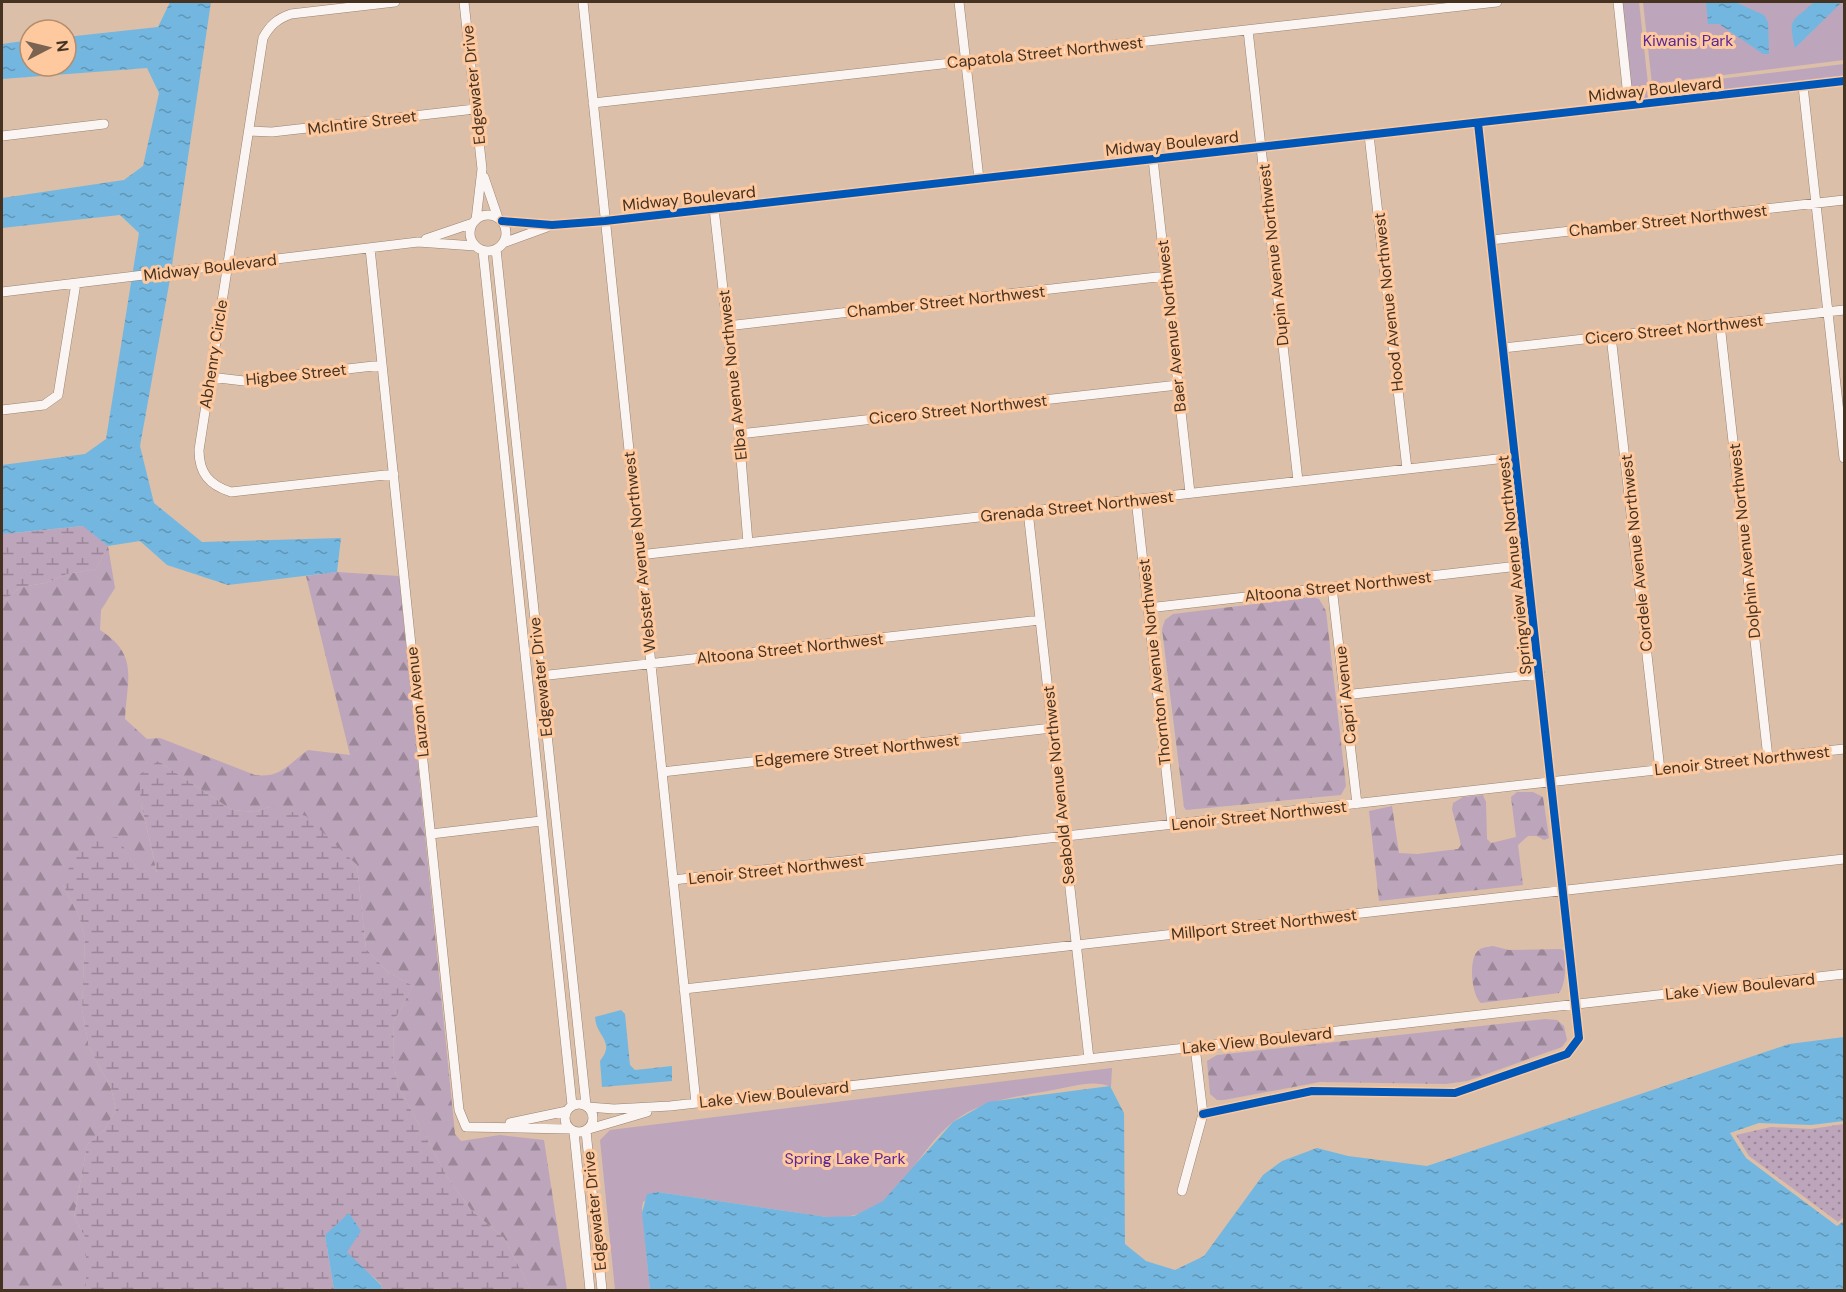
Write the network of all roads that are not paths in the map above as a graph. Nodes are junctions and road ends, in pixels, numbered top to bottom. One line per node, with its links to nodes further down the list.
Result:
1 (395, 2): 16 (street, Abhenry Circle)
2 (464, 2): 13 (street, Edgewater Drive)
3 (583, 2): 11 (street, Webster Avenue Northwest)
4 (959, 2): 8 (street)
5 (1497, 2): 7 (street, Capatola Street Northwest)
6 (1618, 2): 12 (street)
7 (1248, 30): 8 (street, Capatola Street Northwest); 19 (street, Dupin Avenue Northwest)
8 (966, 61): 11 (street, Capatola Street Northwest); 22 (street)
9 (1845, 81): 10 (street, Midway Boulevard)
10 (1803, 86): 12 (street, Midway Boulevard); 24 (street)
11 (593, 103): 27 (street, Webster Avenue Northwest)
12 (1629, 106): 15 (street, Midway Boulevard)
13 (475, 109): 16 (street, McIntire Street); 21 (street, Edgewater Drive)
14 (104, 123): 18 (street)
15 (1478, 123): 17 (street, Midway Boulevard); 30 (street, Springview Avenue Northwest)
16 (249, 131): 35 (street, Abhenry Circle)
17 (1369, 135): 19 (street, Midway Boulevard); 52 (street, Hood Avenue Northwest)
18 (2, 136)
19 (1261, 147): 20 (street, Midway Boulevard); 54 (street, Dupin Avenue Northwest)
20 (1153, 159): 22 (street, Midway Boulevard); 36 (street, Baer Avenue Northwest)
21 (482, 169): 26 (street, Edgewater Drive); 28 (street, Edgewater Drive)
22 (979, 178): 25 (street, Midway Boulevard)
23 (1845, 200): 24 (street, Chamber Street Northwest)
24 (1816, 203): 30 (street, Chamber Street Northwest); 40 (street)
25 (714, 208): 27 (street, Midway Boulevard); 42 (street, Elba Avenue Northwest)
26 (500, 220): 28 (street); 29 (street, Midway Boulevard); 32 (street)
27 (605, 220): 29 (street, Midway Boulevard); 59 (street, Webster Avenue Northwest)
28 (474, 222): 31 (street, Midway Boulevard); 34 (street)
29 (552, 225): 32 (street, Midway Boulevard)
30 (1491, 240): 44 (street, Springview Avenue Northwest)
31 (418, 242): 33 (street, Midway Boulevard); 34 (street, Midway Boulevard)
32 (500, 246): 34 (street); 66 (street, Edgewater Drive)
33 (370, 248): 35 (street, Midway Boulevard); 45 (street, Lauzon Avenue)
34 (479, 248): 75 (street, Edgewater Drive)
35 (227, 265): 37 (street, Midway Boulevard); 46 (street, Abhenry Circle)
36 (1166, 276): 42 (street, Chamber Street Northwest); 47 (street, Baer Avenue Northwest)
37 (76, 283): 38 (street, Midway Boulevard); 48 (street)
38 (2, 292)
39 (1845, 310): 40 (street, Cicero Street Northwest)
40 (1828, 312): 41 (street, Cicero Street Northwest); 51 (street)
41 (1720, 324): 43 (street, Cicero Street Northwest); 70 (street, Dolphin Avenue Northwest)
42 (727, 326): 49 (street, Elba Avenue Northwest)
43 (1611, 336): 44 (street, Cicero Street Northwest); 71 (street, Cordele Avenue Northwest)
44 (1503, 348): 50 (street, Springview Avenue Northwest)
45 (382, 365): 46 (street, Higbee Street); 53 (street, Lauzon Avenue)
46 (210, 377): 53 (street, Abhenry Circle)
47 (1178, 385): 49 (street, Cicero Street Northwest); 55 (street, Baer Avenue Northwest)
48 (2, 410)
49 (739, 434): 58 (street, Elba Avenue Northwest)
50 (1515, 457): 52 (street, Grenada Street Northwest); 60 (street, Springview Avenue Northwest)
51 (1845, 458)
52 (1407, 469): 54 (street, Grenada Street Northwest)
53 (394, 474): 77 (street, Lauzon Avenue)
54 (1298, 481): 55 (street, Grenada Street Northwest)
55 (1190, 493): 56 (street, Grenada Street Northwest)
56 (1136, 499): 57 (street, Grenada Street Northwest); 62 (street, Thornton Avenue Northwest)
57 (1028, 512): 58 (street, Grenada Street Northwest); 63 (street, Seabold Avenue Northwest)
58 (748, 543): 59 (street, Grenada Street Northwest)
59 (639, 555): 64 (street, Webster Avenue Northwest)
60 (1527, 565): 61 (street, Altoona Street Northwest); 65 (street, Springview Avenue Northwest)
61 (1332, 587): 62 (street, Altoona Street Northwest); 67 (street, Capri Avenue)
62 (1148, 608): 76 (street, Thornton Avenue Northwest)
63 (1040, 620): 64 (street, Altoona Street Northwest); 68 (street, Seabold Avenue Northwest)
64 (651, 663): 66 (street, Altoona Street Northwest); 72 (street, Webster Avenue Northwest)
65 (1540, 674): 67 (street); 73 (street, Springview Avenue Northwest)
66 (540, 676): 89 (street, Edgewater Drive)
67 (1344, 695): 74 (street, Capri Avenue)
68 (1052, 728): 72 (street, Edgemere Street Northwest); 78 (street, Seabold Avenue Northwest)
69 (1845, 749): 70 (street, Lenoir Street Northwest)
70 (1768, 758): 71 (street, Lenoir Street Northwest)
71 (1660, 770): 73 (street, Lenoir Street Northwest)
72 (662, 772): 80 (street, Webster Avenue Northwest)
73 (1552, 782): 74 (street, Lenoir Street Northwest); 81 (street, Springview Avenue Northwest)
74 (1357, 804): 76 (street, Lenoir Street Northwest)
75 (541, 821): 77 (street); 91 (street, Edgewater Drive)
76 (1173, 824): 78 (street, Lenoir Street Northwest)
77 (431, 834): 93 (street, Lauzon Avenue)
78 (1064, 837): 80 (street, Lenoir Street Northwest); 82 (street, Seabold Avenue Northwest)
79 (1845, 859): 81 (street, Millport Street Northwest)
80 (673, 880): 84 (street, Webster Avenue Northwest)
81 (1564, 890): 82 (street, Millport Street Northwest); 85 (street, Springview Avenue Northwest)
82 (1076, 945): 84 (street, Millport Street Northwest); 87 (street, Seabold Avenue Northwest)
83 (1845, 974): 85 (street, Lake View Boulevard)
84 (684, 989): 88 (street, Webster Avenue Northwest)
85 (1577, 1004): 86 (street, Lake View Boulevard); 92 (street, Springview Avenue Northwest)
86 (1195, 1047): 87 (street, Lake View Boulevard); 92 (street)
87 (1089, 1059): 88 (street, Lake View Boulevard)
88 (696, 1103): 90 (street, Lake View Boulevard)
89 (587, 1106): 90 (street, Lake View Boulevard); 91 (street); 94 (street)
90 (670, 1106): 94 (street, Lake View Boulevard)
91 (569, 1108): 93 (street, Lauzon Avenue); 95 (street)
92 (1203, 1114): 96 (street)
93 (493, 1126): 95 (street, Lauzon Avenue)
94 (588, 1130): 95 (street); 98 (street, Edgewater Drive)
95 (571, 1131): 97 (street, Edgewater Drive)
96 (1182, 1191)
97 (590, 1290)
98 (602, 1290)

